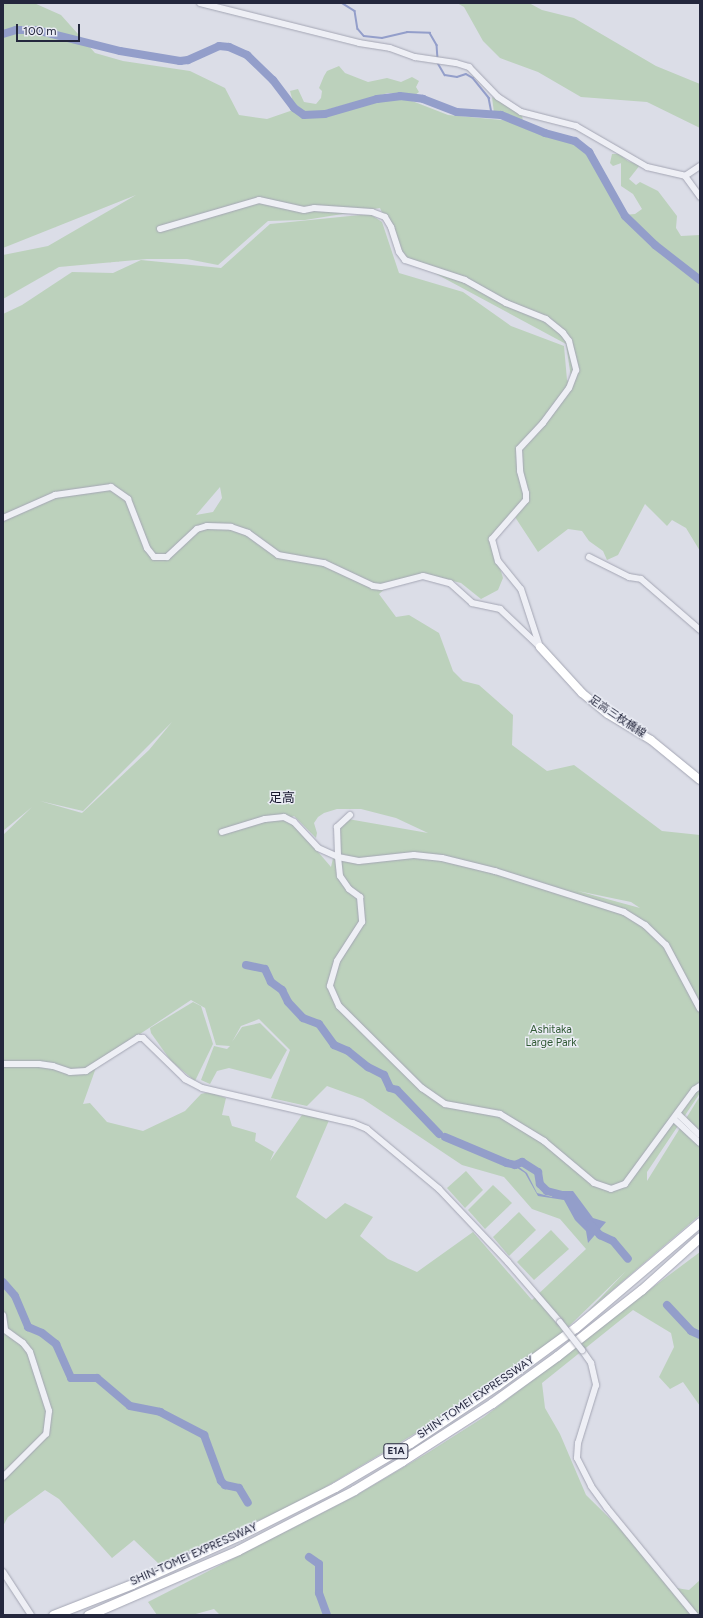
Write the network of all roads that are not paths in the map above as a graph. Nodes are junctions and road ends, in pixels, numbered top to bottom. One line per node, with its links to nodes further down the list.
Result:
1 (200, 3): 3 (street)
2 (700, 166): 3 (street)
3 (685, 176): 4 (street)
4 (700, 197)
5 (160, 229): 9 (street)
6 (3, 518): 9 (street)
7 (589, 557): 8 (street)
8 (700, 630)
9 (540, 647): 10 (main road, 足高三枚橋線)
10 (700, 780)
11 (350, 815): 13 (street)
12 (222, 832): 13 (street)
13 (338, 857): 14 (street); 17 (street)
14 (700, 1008)
15 (3, 1064): 28 (street, bridge)
16 (700, 1086): 17 (street)
17 (676, 1117): 18 (street); 19 (street)
18 (700, 1135)
19 (700, 1143)
20 (700, 1222): 26 (highway, SHIN-TOMEI EXPRESSWAY / E1A)
21 (700, 1238): 27 (highway, SHIN-TOMEI EXPRESSWAY / E1A)
22 (3, 1315): 23 (street)
23 (3, 1476)
24 (3, 1572): 25 (street)
25 (30, 1613)
26 (53, 1615)
27 (88, 1615)
28 (695, 1615)

